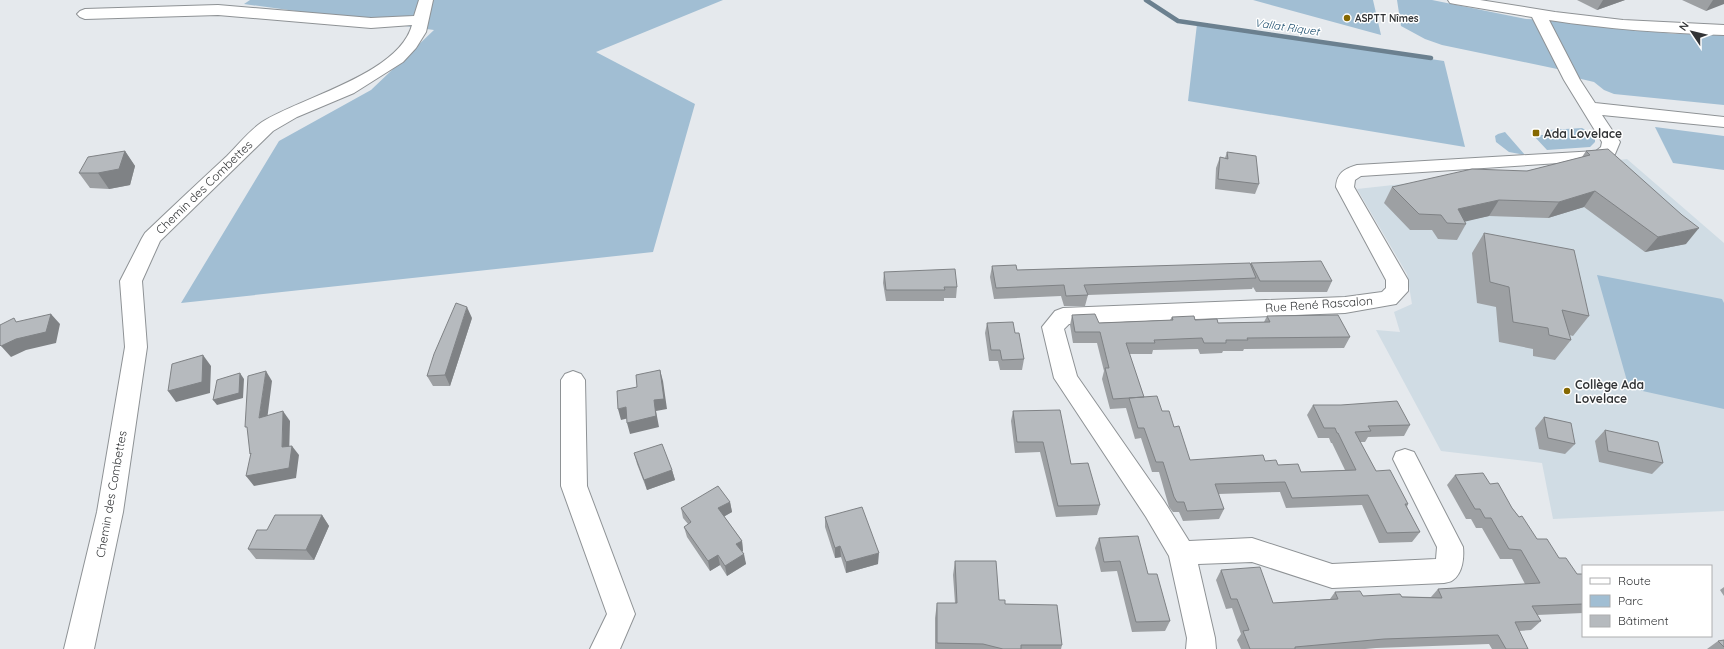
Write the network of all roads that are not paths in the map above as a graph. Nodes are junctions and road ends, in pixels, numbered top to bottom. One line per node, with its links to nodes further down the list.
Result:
1 (426, 0): 6 (street, Chemin des Combettes)
2 (1455, 0): 3 (street)
3 (1515, 5): 5 (street)
4 (85, 14): 6 (street)
5 (1538, 14): 7 (street); 8 (street, Rue René Rascalon)
6 (421, 20): 13 (street, Chemin des Combettes)
7 (1724, 30)
8 (1588, 108): 9 (street); 12 (street, Rue René Rascalon)
9 (1724, 122)
10 (573, 380): 14 (street)
11 (1405, 459): 12 (street)
12 (1182, 553): 15 (street, Rue René Rascalon)
13 (79, 649)
14 (605, 649)
15 (1201, 649)

